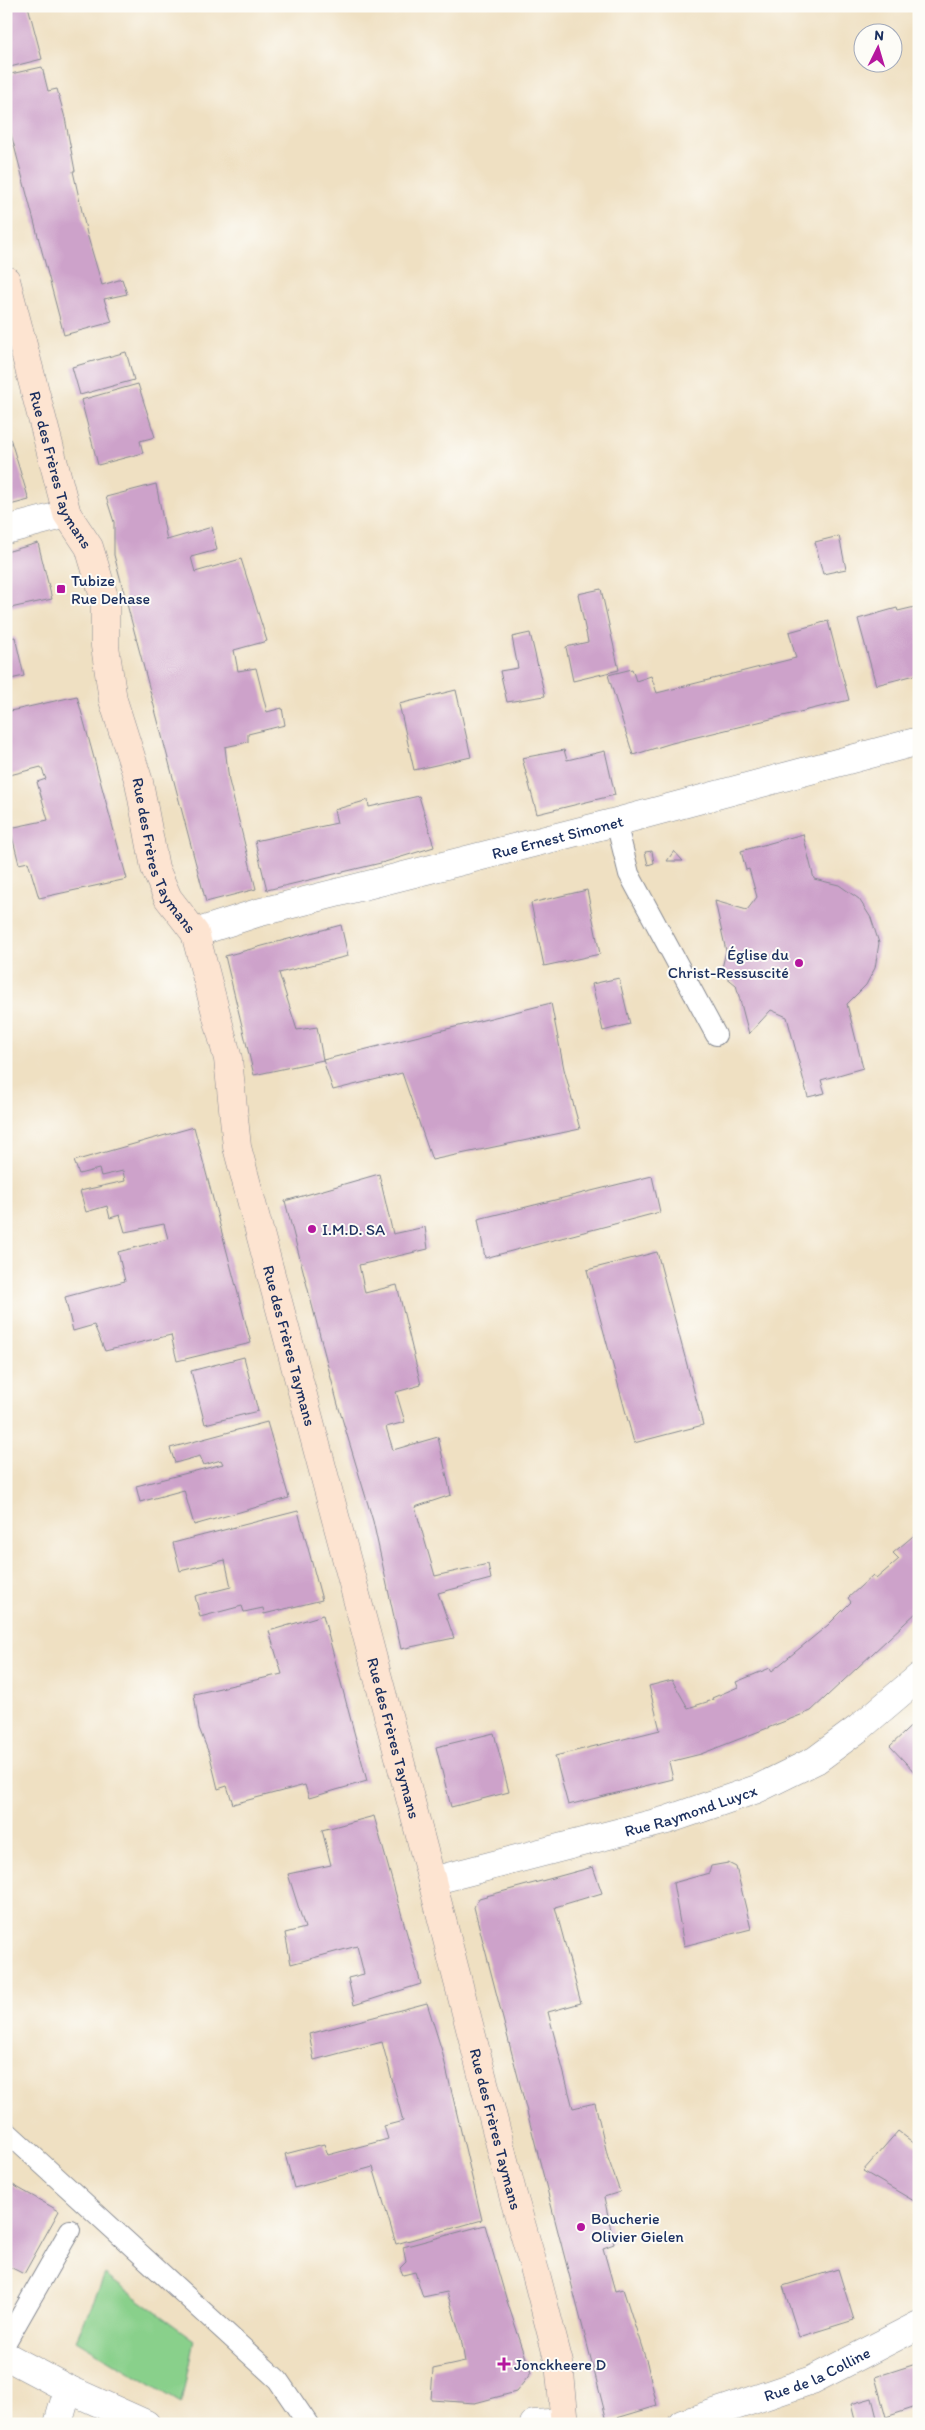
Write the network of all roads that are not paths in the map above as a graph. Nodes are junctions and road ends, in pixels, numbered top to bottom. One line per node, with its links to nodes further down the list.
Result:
1 (6, 280): 2 (street, Rue des Frères Taymans)
2 (67, 514): 3 (street); 6 (street, Rue des Frères Taymans)
3 (6, 530)
4 (919, 741): 5 (street, Rue Ernest Simonet)
5 (616, 822): 6 (street, Rue Ernest Simonet); 7 (lane)
6 (196, 933): 9 (street, Rue des Frères Taymans)
7 (716, 1035)
8 (919, 1677): 9 (street, Rue Raymond Luycx)
9 (432, 1881): 16 (street, Rue des Frères Taymans)
10 (6, 2131): 19 (lane)
11 (70, 2230): 13 (lane)
12 (919, 2325): 21 (street, Rue de la Colline)
13 (6, 2342)
14 (6, 2356): 15 (street)
15 (68, 2389): 17 (street); 18 (street)
16 (565, 2423): 20 (street)
17 (58, 2424)
18 (146, 2424)
19 (308, 2424)
20 (534, 2424)
21 (682, 2424)

